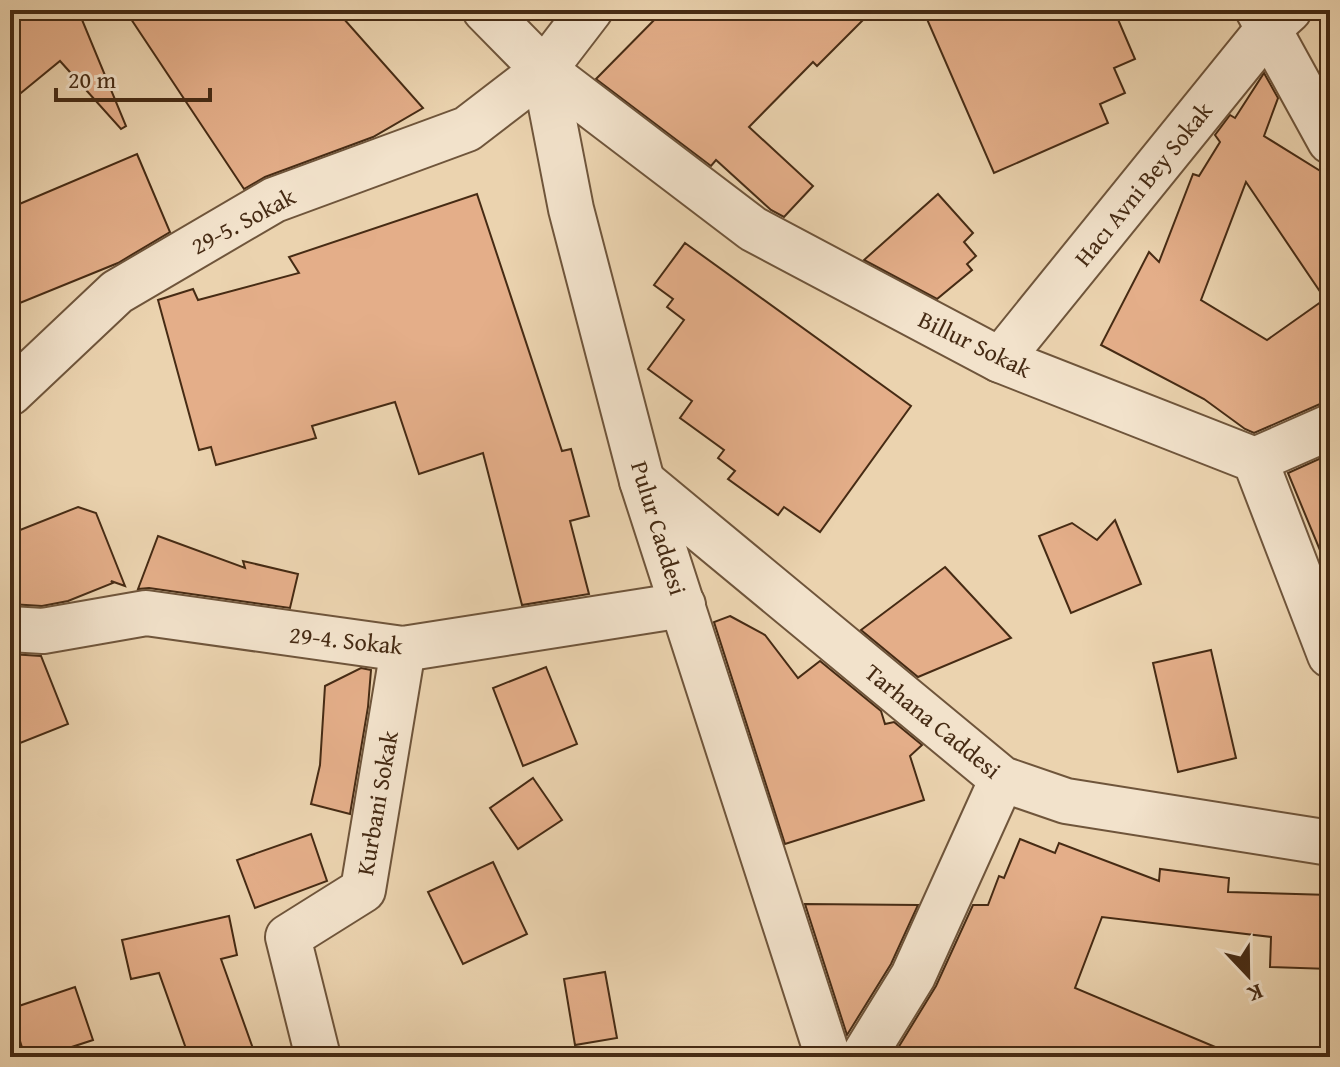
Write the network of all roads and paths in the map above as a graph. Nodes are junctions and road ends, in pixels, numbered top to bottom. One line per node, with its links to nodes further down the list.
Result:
1 (485, 10): 4 (street)
2 (590, 10): 4 (street, 29-5. Sokak)
3 (1271, 16): 5 (street); 6 (street, Hacı Avni Bey Sokak)
4 (544, 70): 6 (street, Billur Sokak); 7 (street, 29-5. Sokak); 10 (street, Pulur Caddesi)
5 (1330, 141)
6 (1000, 360): 9 (street, Billur Sokak)
7 (10, 393)
8 (1330, 427): 9 (street)
9 (1255, 460): 14 (street)
10 (642, 481): 11 (street, Pulur Caddesi); 15 (street, Tarhana Caddesi)
11 (683, 605): 13 (street, 29-4. Sokak); 17 (street, Pulur Caddesi)
12 (10, 629): 13 (street, 29-4. Sokak)
13 (403, 649): 18 (street, Kurbani Sokak)
14 (1330, 655)
15 (1002, 779): 16 (street, Tarhana Caddesi); 17 (street)
16 (1330, 843)
17 (830, 1055)
18 (318, 1057)

